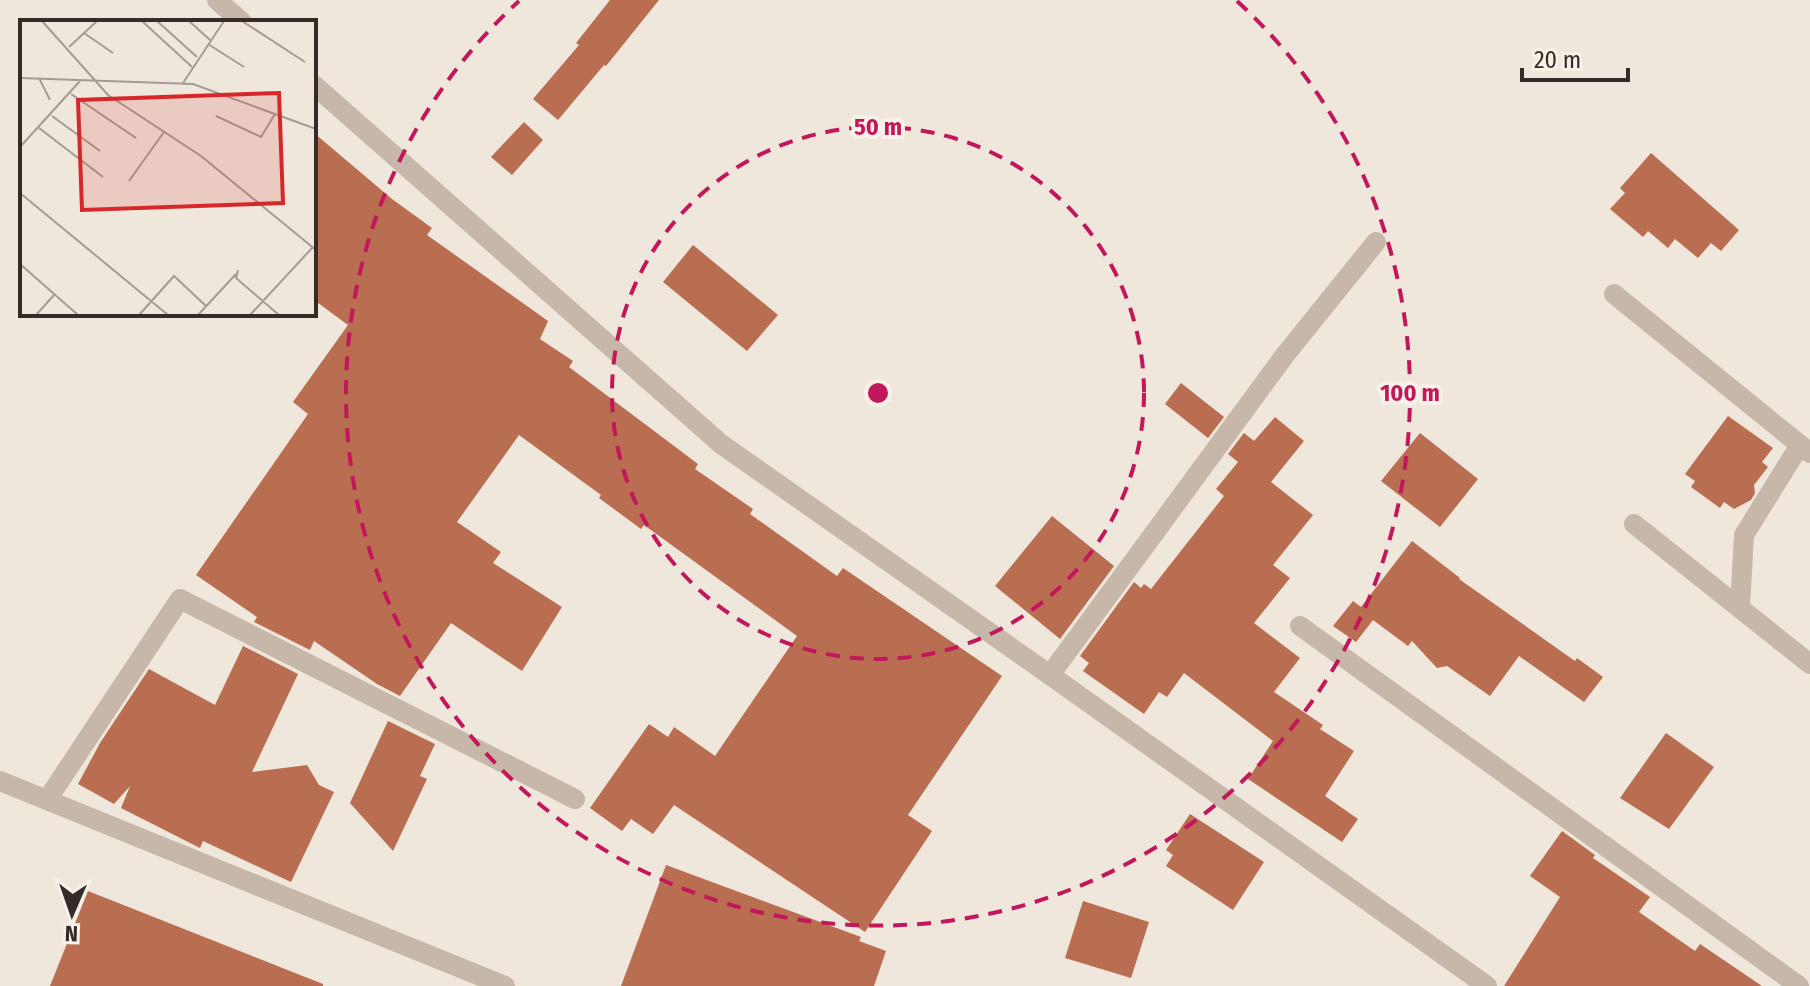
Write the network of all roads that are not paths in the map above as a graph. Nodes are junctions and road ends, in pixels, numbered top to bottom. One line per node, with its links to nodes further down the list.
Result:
1 (217, 0): 2 (street)
2 (240, 20)
3 (316, 87): 11 (street)
4 (1376, 242): 11 (street)
5 (1614, 294): 6 (street)
6 (1805, 449): 8 (street)
7 (1634, 524): 8 (street)
8 (1740, 608): 10 (street)
9 (1300, 626): 17 (street)
10 (1810, 664)
11 (1050, 675): 16 (street)
12 (0, 781): 14 (street)
13 (575, 799): 14 (street)
14 (47, 800): 15 (street)
15 (505, 986)
16 (1487, 986)
17 (1799, 986)

